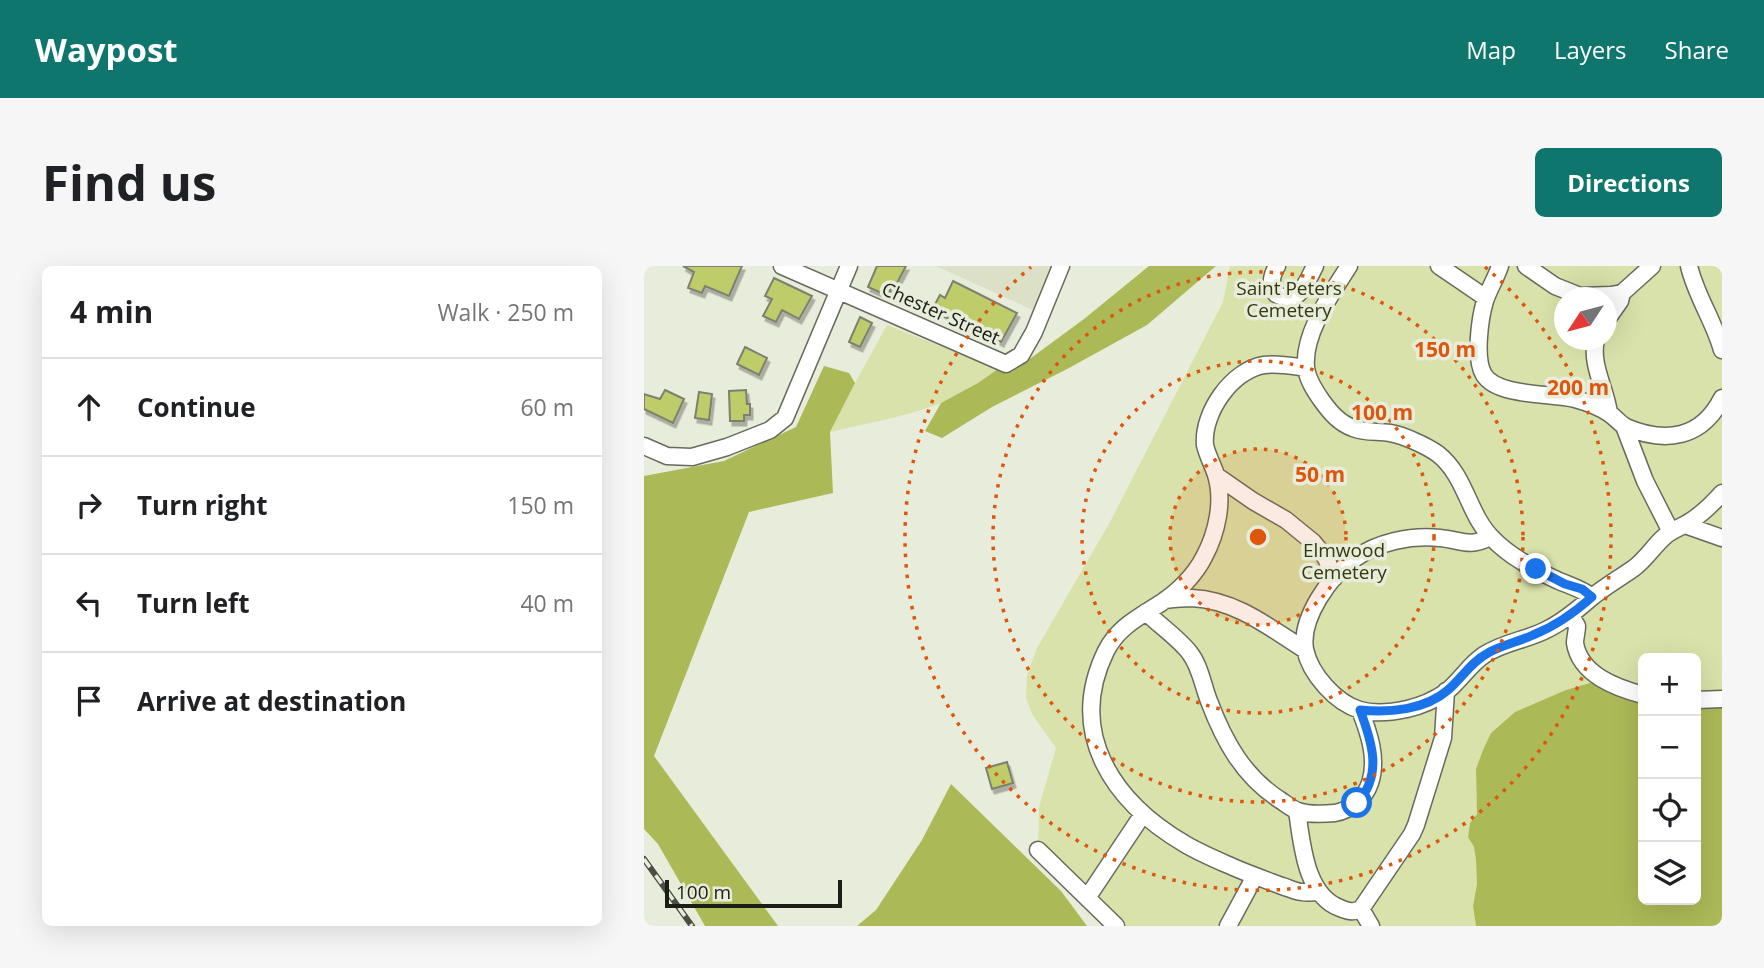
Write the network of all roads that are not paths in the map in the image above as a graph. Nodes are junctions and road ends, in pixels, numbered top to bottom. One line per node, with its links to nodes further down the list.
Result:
1 (782, 266): 12 (street, Chester Street)
2 (849, 266): 12 (street)
3 (1061, 266): 12 (street, Chester Street)
4 (1277, 266): 5 (street)
5 (1315, 266)
6 (1349, 266): 18 (street)
7 (1439, 266): 14 (street)
8 (1500, 266): 14 (street)
9 (1527, 266): 13 (street)
10 (1652, 266): 13 (street)
11 (1689, 266): 17 (street)
12 (838, 291): 22 (street)
13 (1622, 293): 15 (street)
14 (1486, 298): 20 (street)
15 (1617, 305)
16 (1595, 350): 20 (street)
17 (1722, 350)
18 (1306, 368): 23 (street); 26 (street)
19 (1722, 398): 21 (street)
20 (1609, 413): 21 (street)
21 (1623, 426): 25 (street)
22 (644, 446)
23 (1216, 477): 28 (street); 30 (street)
24 (1722, 493): 25 (street)
25 (1678, 528): 27 (street); 29 (street)
26 (1490, 537): 28 (street); 29 (street)
27 (1722, 538)
28 (1334, 578): 33 (street)
29 (1592, 597): 32 (street)
30 (1165, 600): 31 (street); 33 (street)
31 (1146, 612): 39 (street); 40 (street)
32 (1571, 616): 34 (street); 35 (street)
33 (1305, 650): 38 (street)
34 (1446, 691): 38 (street); 45 (street)
35 (1638, 694)
36 (1722, 699): 37 (street)
37 (1701, 701)
38 (1360, 710): 39 (street)
39 (1297, 811): 43 (street)
40 (1143, 814): 42 (street); 44 (street)
41 (1038, 850): 44 (street)
42 (1255, 876): 43 (street); 47 (street)
43 (1318, 892): 45 (street)
44 (1087, 898): 46 (street)
45 (1361, 909): 48 (street)
46 (1116, 926)
47 (1228, 926)
48 (1371, 926)

